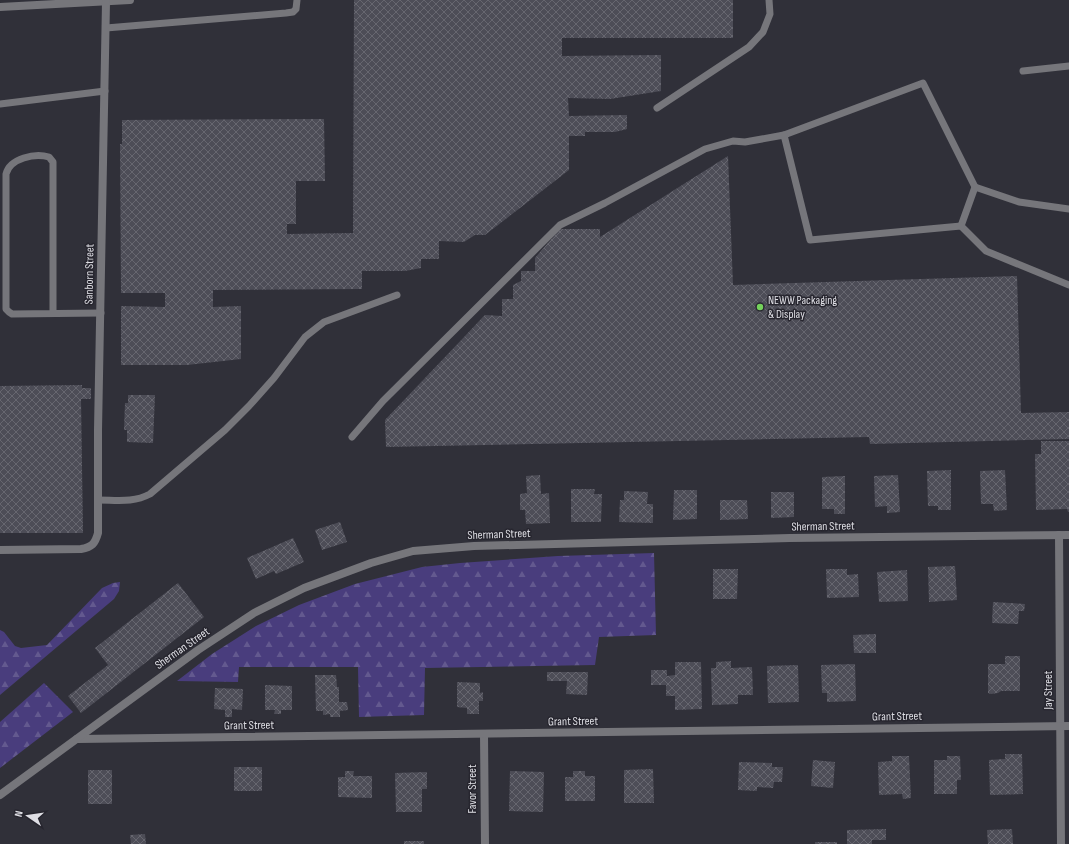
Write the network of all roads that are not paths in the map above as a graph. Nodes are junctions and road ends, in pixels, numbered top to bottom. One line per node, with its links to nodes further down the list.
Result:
1 (130, 0): 4 (street)
2 (297, 0): 6 (lane)
3 (769, 0): 11 (lane)
4 (106, 2): 5 (street); 6 (street, Sanborn Street)
5 (0, 7)
6 (106, 28): 9 (street, Sanborn Street)
7 (1069, 66): 8 (lane)
8 (1022, 71)
9 (105, 91): 10 (lane); 18 (street, Sanborn Street)
10 (0, 104)
11 (656, 108)
12 (784, 136): 13 (lane); 15 (lane); 20 (lane)
13 (975, 187): 14 (lane); 15 (lane)
14 (1069, 209)
15 (961, 226): 16 (lane)
16 (1069, 284)
17 (397, 295): 21 (lane)
18 (100, 313): 19 (lane); 21 (street, Sanborn Street)
19 (53, 314): 19 (lane)
20 (352, 437)
21 (98, 500): 24 (street, Sanborn Street)
22 (1059, 535): 23 (street, Sherman Street); 25 (street, Jay Street); 28 (street, Sherman Street)
23 (1069, 535)
24 (0, 550)
25 (1060, 726): 26 (street, Grant Street); 27 (street, Grant Street); 31 (street, Jay Street)
26 (1069, 726)
27 (484, 734): 28 (street, Grant Street); 30 (street, Favor Street)
28 (77, 739): 29 (street, Sherman Street)
29 (0, 795)
30 (485, 844)
31 (1061, 844)

